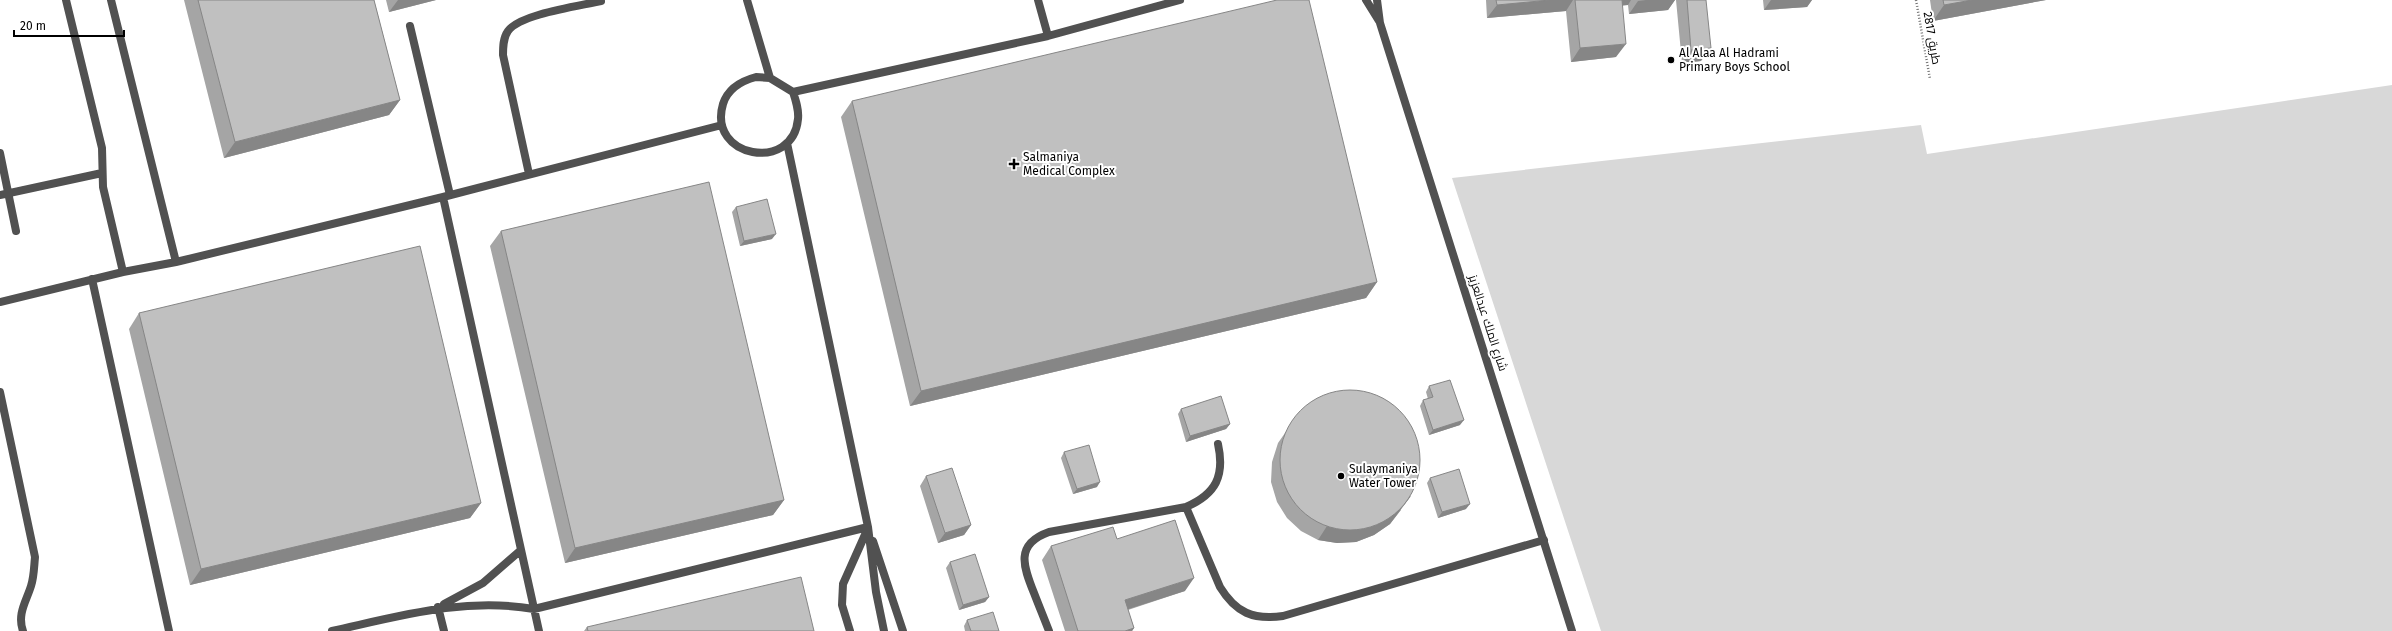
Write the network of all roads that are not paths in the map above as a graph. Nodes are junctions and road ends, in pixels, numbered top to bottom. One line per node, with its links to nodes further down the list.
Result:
1 (66, 0): 17 (street)
2 (112, 0): 23 (street)
3 (747, 0): 12 (street)
4 (1038, 0): 11 (street)
5 (1180, 0): 11 (street)
6 (1366, 0): 9 (street, شارع الملك عبدالعزيز)
7 (1377, 0): 9 (street, شارع الملك عبدالعزيز)
8 (601, 1): 18 (street)
9 (1380, 23): 31 (street, شارع الملك عبدالعزيز)
10 (410, 26): 21 (street)
11 (1048, 36): 13 (street)
12 (770, 78): 13 (street); 14 (street)
13 (793, 92): 15 (street)
14 (722, 124): 15 (street); 18 (street)
15 (787, 143): 30 (street)
16 (0, 153): 19 (street)
17 (102, 173): 19 (street); 24 (street)
18 (529, 174): 21 (street)
19 (9, 193): 20 (street); 22 (street)
20 (0, 195)
21 (447, 196): 23 (street); 32 (street)
22 (16, 231)
23 (176, 262): 24 (street)
24 (123, 272): 25 (street)
25 (92, 279): 26 (street); 36 (street)
26 (0, 302)
27 (0, 392): 35 (street)
28 (1218, 444): 29 (street)
29 (1186, 506): 31 (street); 43 (street)
30 (868, 527): 34 (street); 40 (street); 41 (street); 42 (street)
31 (1544, 540): 44 (street, شارع الملك عبدالعزيز)
32 (521, 550): 33 (street); 34 (street)
33 (438, 607): 34 (street); 37 (street); 38 (street)
34 (534, 609): 39 (street)
35 (23, 631)
36 (169, 631)
37 (332, 631)
38 (444, 631)
39 (539, 631)
40 (850, 631)
41 (884, 631)
42 (904, 631)
43 (1049, 631)
44 (1572, 631)

